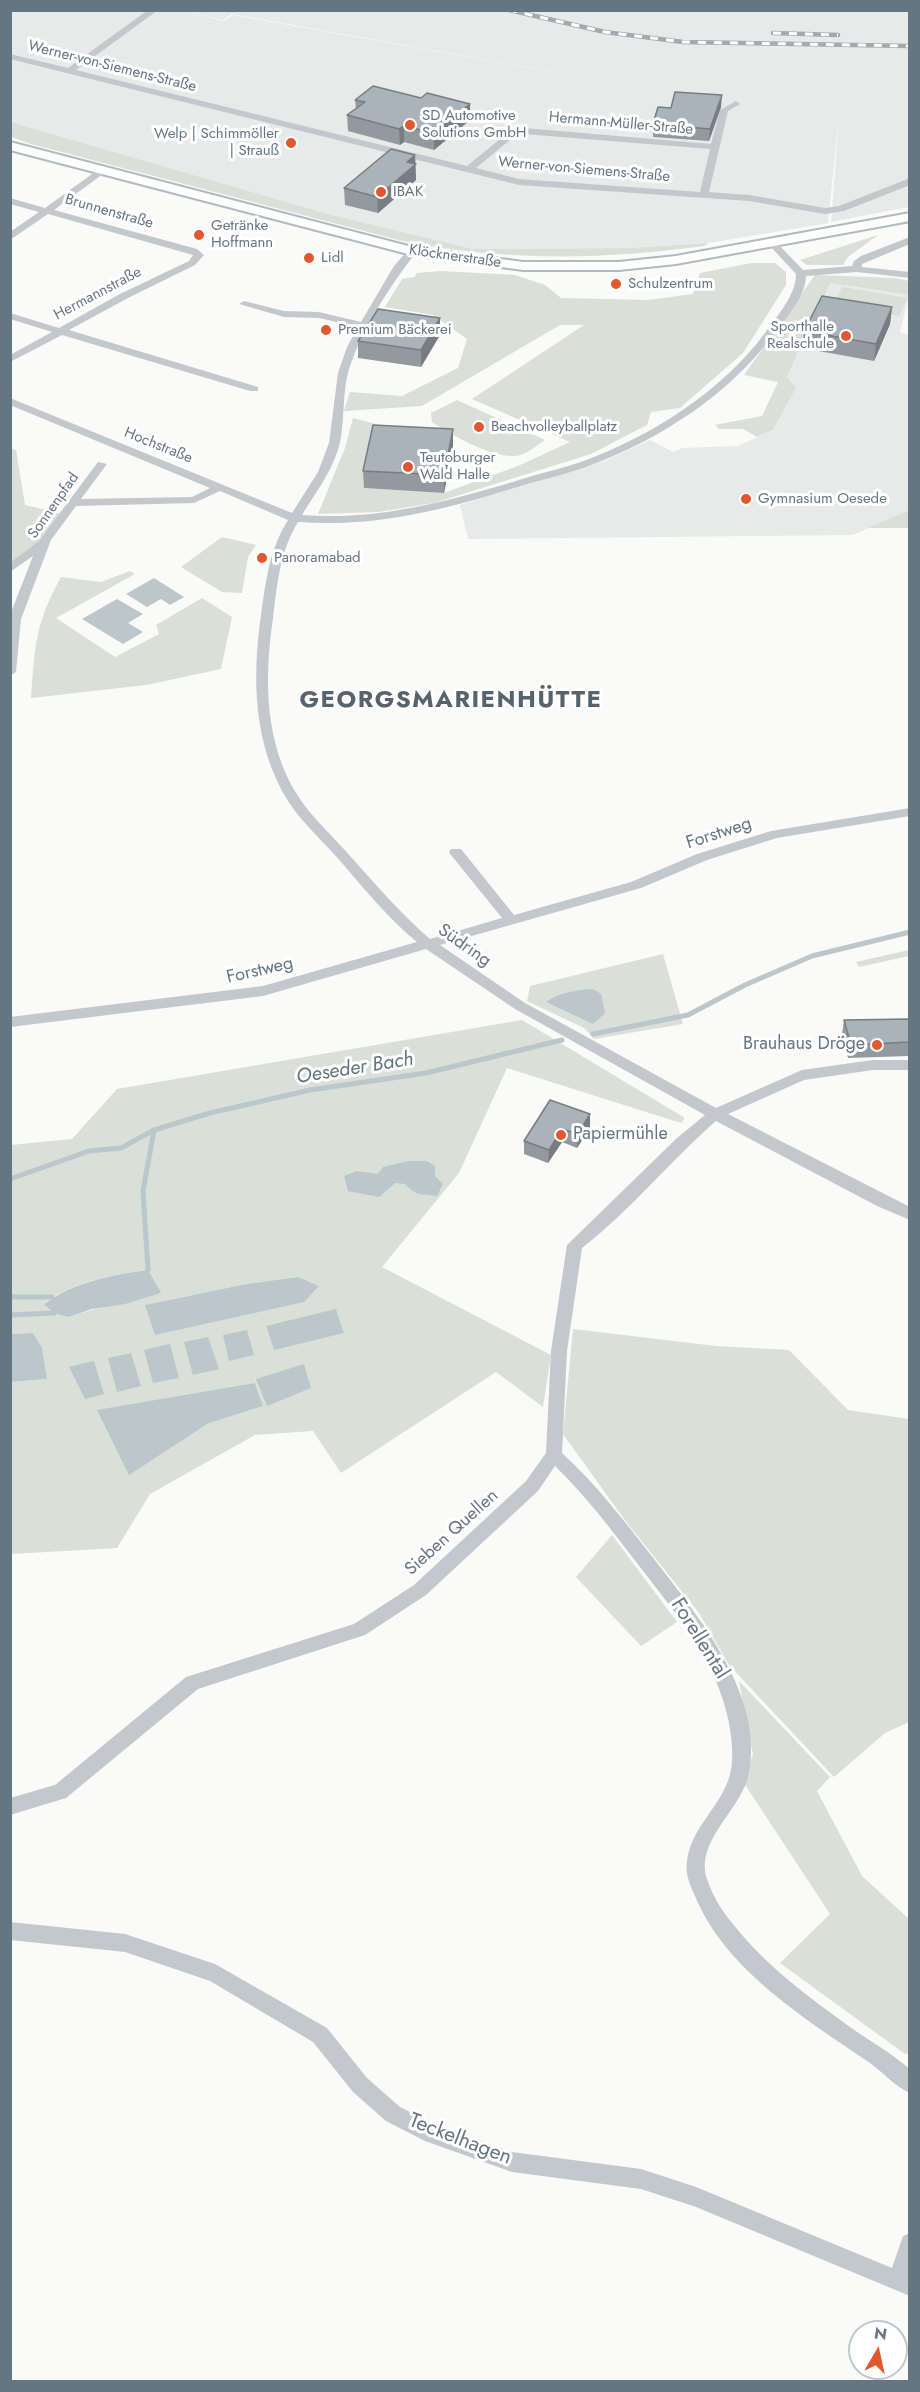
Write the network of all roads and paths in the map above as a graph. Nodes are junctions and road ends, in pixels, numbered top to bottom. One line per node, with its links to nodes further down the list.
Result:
1 (154, 10): 3 (street)
2 (10, 57): 3 (street, Werner-von-Siemens-Straße)
3 (69, 71): 8 (street, Werner-von-Siemens-Straße)
4 (736, 104): 6 (street, Hermann-Müller-Straße)
5 (10, 146): 7 (main road, Klöcknerstraße)
6 (714, 147): 8 (street, Hermann-Müller-Straße); 10 (street, Hermann-Müller-Straße)
7 (102, 171): 12 (street); 17 (main road, Klöcknerstraße)
8 (467, 171): 10 (street, Werner-von-Siemens-Straße)
9 (909, 181): 10 (street, Werner-von-Siemens-Straße)
10 (704, 195)
11 (10, 201): 12 (street, Brunnenstraße)
12 (47, 210): 14 (street); 18 (street, Brunnenstraße)
13 (909, 217): 16 (main road, Klöcknerstraße)
14 (10, 237)
15 (909, 240): 19 (street)
16 (773, 244): 17 (main road, Klöcknerstraße); 20 (street)
17 (412, 251): 24 (street, Südring)
18 (199, 255): 25 (street, Hermannstraße)
19 (857, 269): 20 (street); 21 (street)
20 (801, 273): 32 (street, Hochstraße)
21 (909, 275)
22 (244, 304): 24 (street)
23 (10, 316): 25 (street)
24 (365, 326): 32 (street, Südring)
25 (61, 331): 26 (street, Hermannstraße); 27 (street)
26 (10, 359)
27 (254, 389)
28 (10, 401): 30 (street, Hochstraße)
29 (102, 464): 31 (street, Sonnenpfad)
30 (220, 488): 31 (street); 32 (street, Hochstraße)
31 (73, 503): 33 (street, Sonnenpfad)
32 (294, 518): 39 (street, Südring)
33 (45, 540): 34 (street); 35 (street, Sonnenpfad)
34 (10, 568)
35 (10, 672)
36 (909, 812): 38 (street, Forstweg)
37 (456, 852): 38 (street)
38 (512, 921): 39 (street, Forstweg)
39 (428, 944): 40 (street, Forstweg); 42 (street, Südring)
40 (10, 1023)
41 (909, 1065): 42 (street)
42 (715, 1113): 43 (street, Südring); 44 (street)
43 (909, 1214)
44 (554, 1455): 45 (street, Sieben Quellen); 47 (street, Forellental)
45 (10, 1807)
46 (10, 1931): 49 (street, Teckelhagen)
47 (909, 2082)
48 (909, 2243): 49 (street)
49 (904, 2284)

